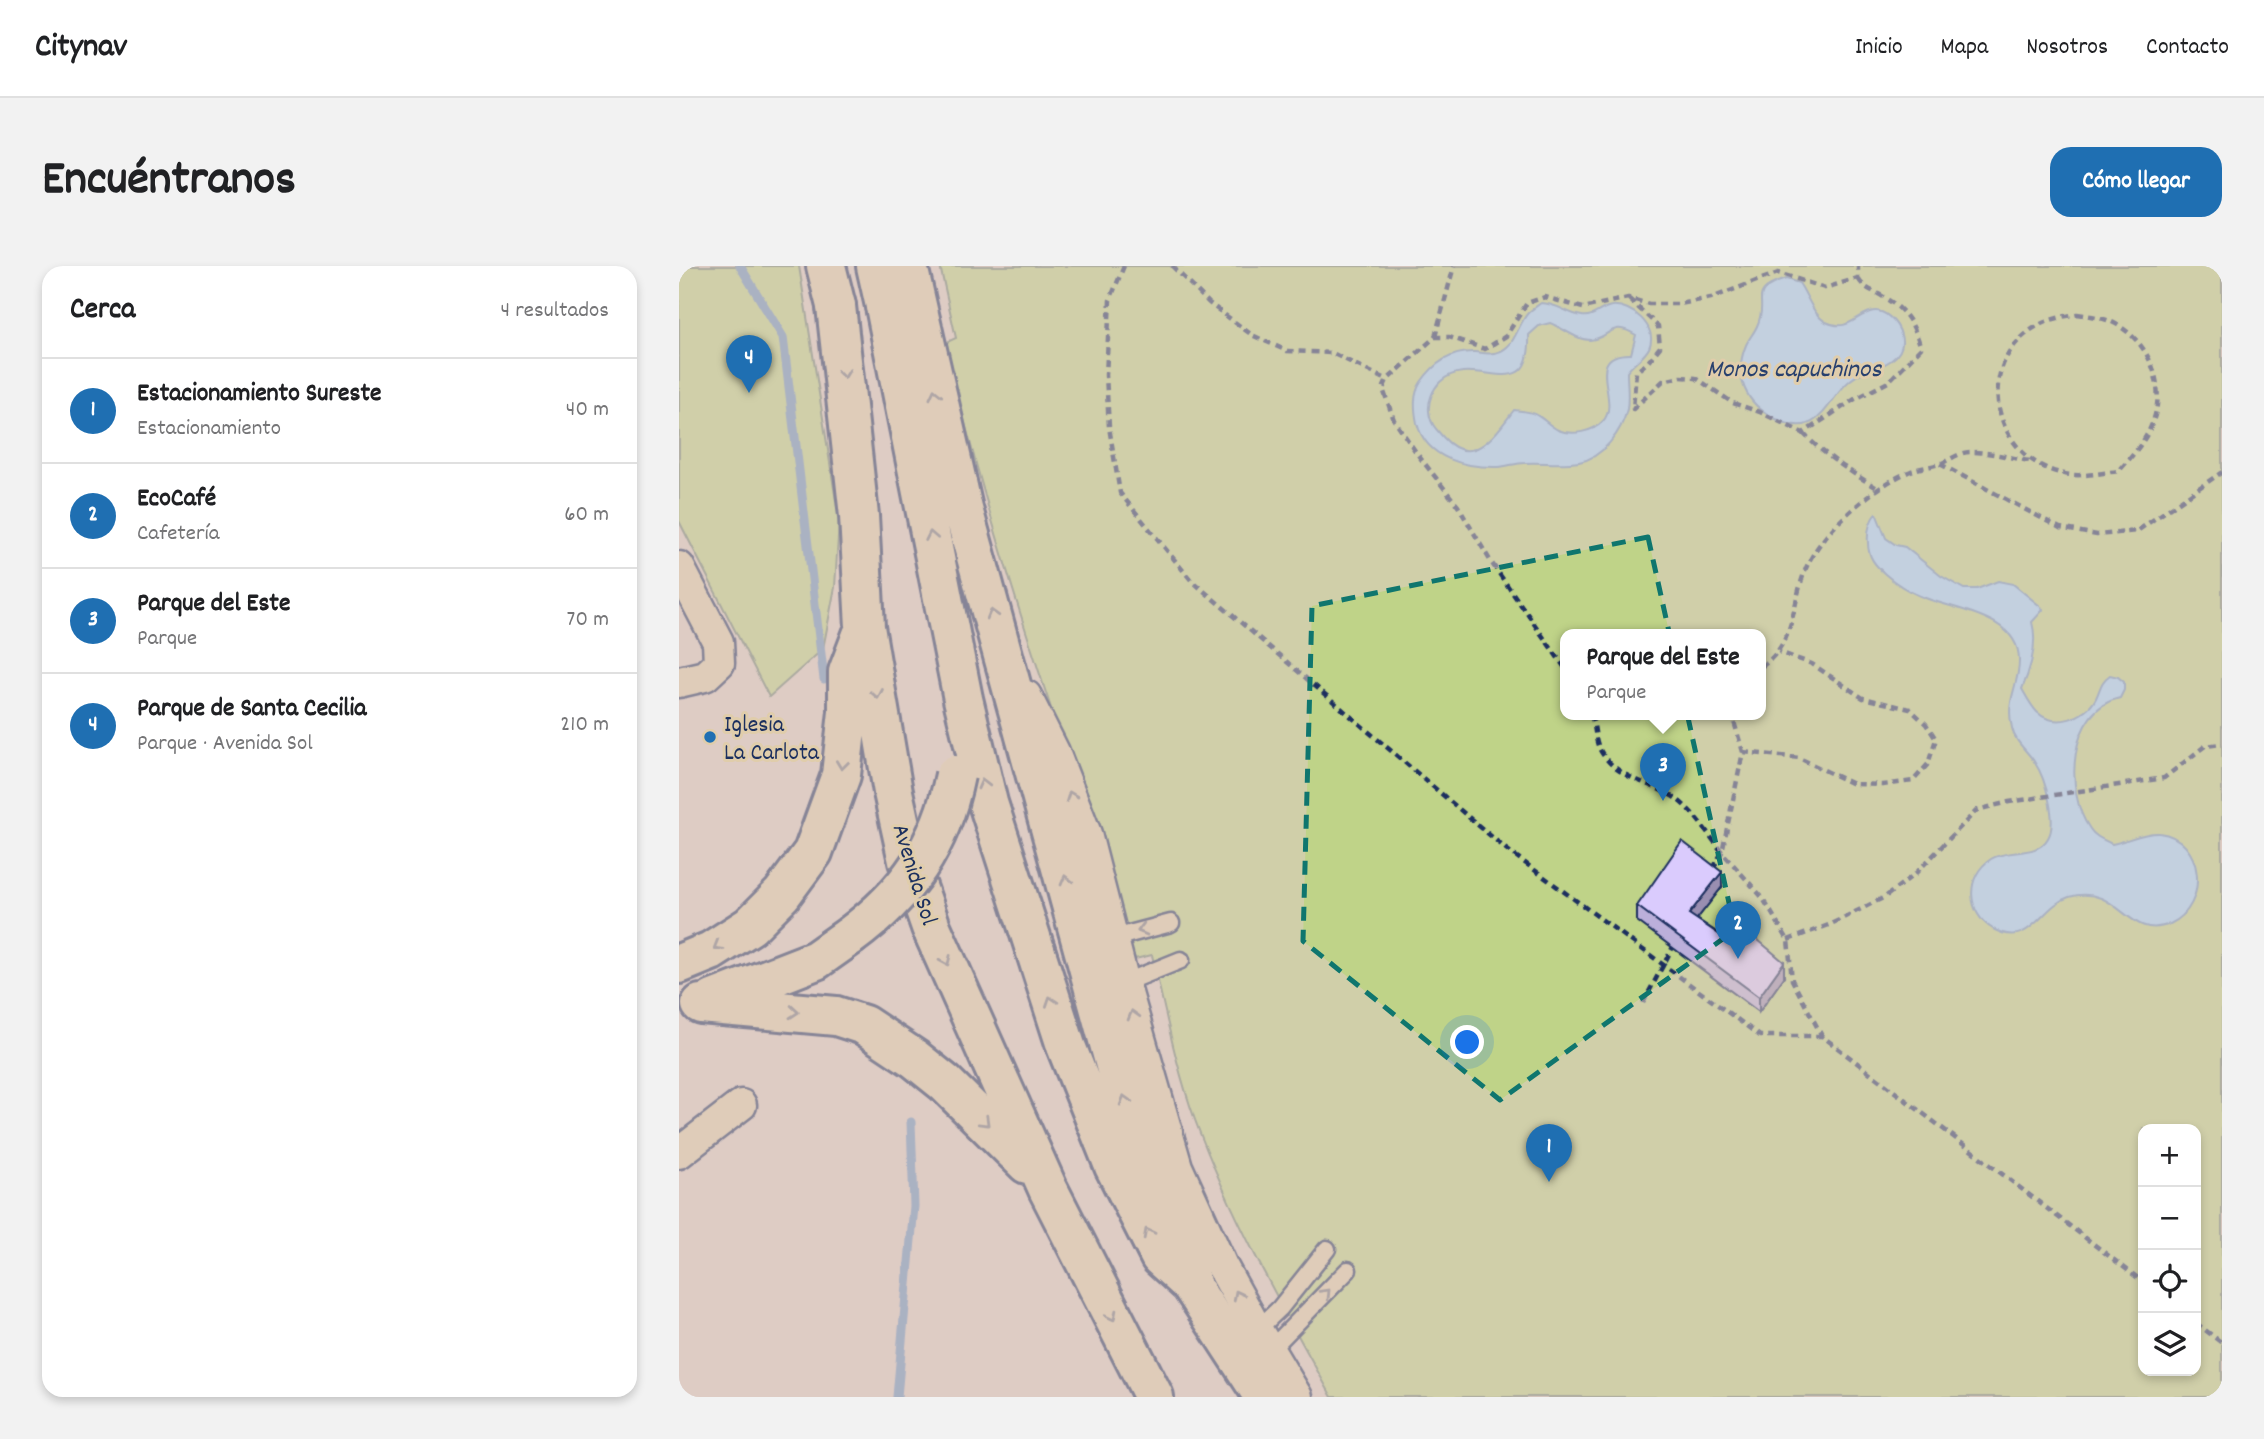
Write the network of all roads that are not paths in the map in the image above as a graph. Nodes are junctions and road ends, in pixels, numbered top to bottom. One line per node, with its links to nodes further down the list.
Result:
1 (827, 266): 6 (main road)
2 (838, 266): 6 (main road)
3 (876, 266): 7 (main road)
4 (891, 266): 7 (main road)
5 (908, 266): 10 (main road, one-way to 5)
6 (836, 306): 9 (main road, Avenida Sol, one-way to 9)
7 (885, 306): 12 (main road, one-way to 7)
8 (679, 567): 11 (street)
9 (865, 627): 16 (main road, one-way to 16); 21 (main road, Avenida Sol, one-way to 21)
10 (1003, 652): 14 (street, one-way to 10); 24 (main road, one-way to 10)
11 (679, 682)
12 (963, 699): 18 (main road, bridge); 24 (main road, one-way to 12)
13 (1171, 923): 14 (lane, one-way to 14)
14 (1114, 938): 17 (street)
15 (1181, 960): 17 (lane)
16 (679, 964)
17 (1124, 983): 25 (street, one-way to 17)
18 (690, 1005): 21 (main road, one-way to 21)
19 (741, 1105): 20 (street)
20 (679, 1153)
21 (1048, 1189): 26 (main road, Avenida Sol, one-way to 26)
22 (1327, 1249): 25 (lane)
23 (1348, 1270): 25 (lane, one-way to 23)
24 (1191, 1285): 27 (main road)
25 (1263, 1341): 28 (street)
26 (1154, 1397)
27 (1264, 1397)
28 (1297, 1397)

